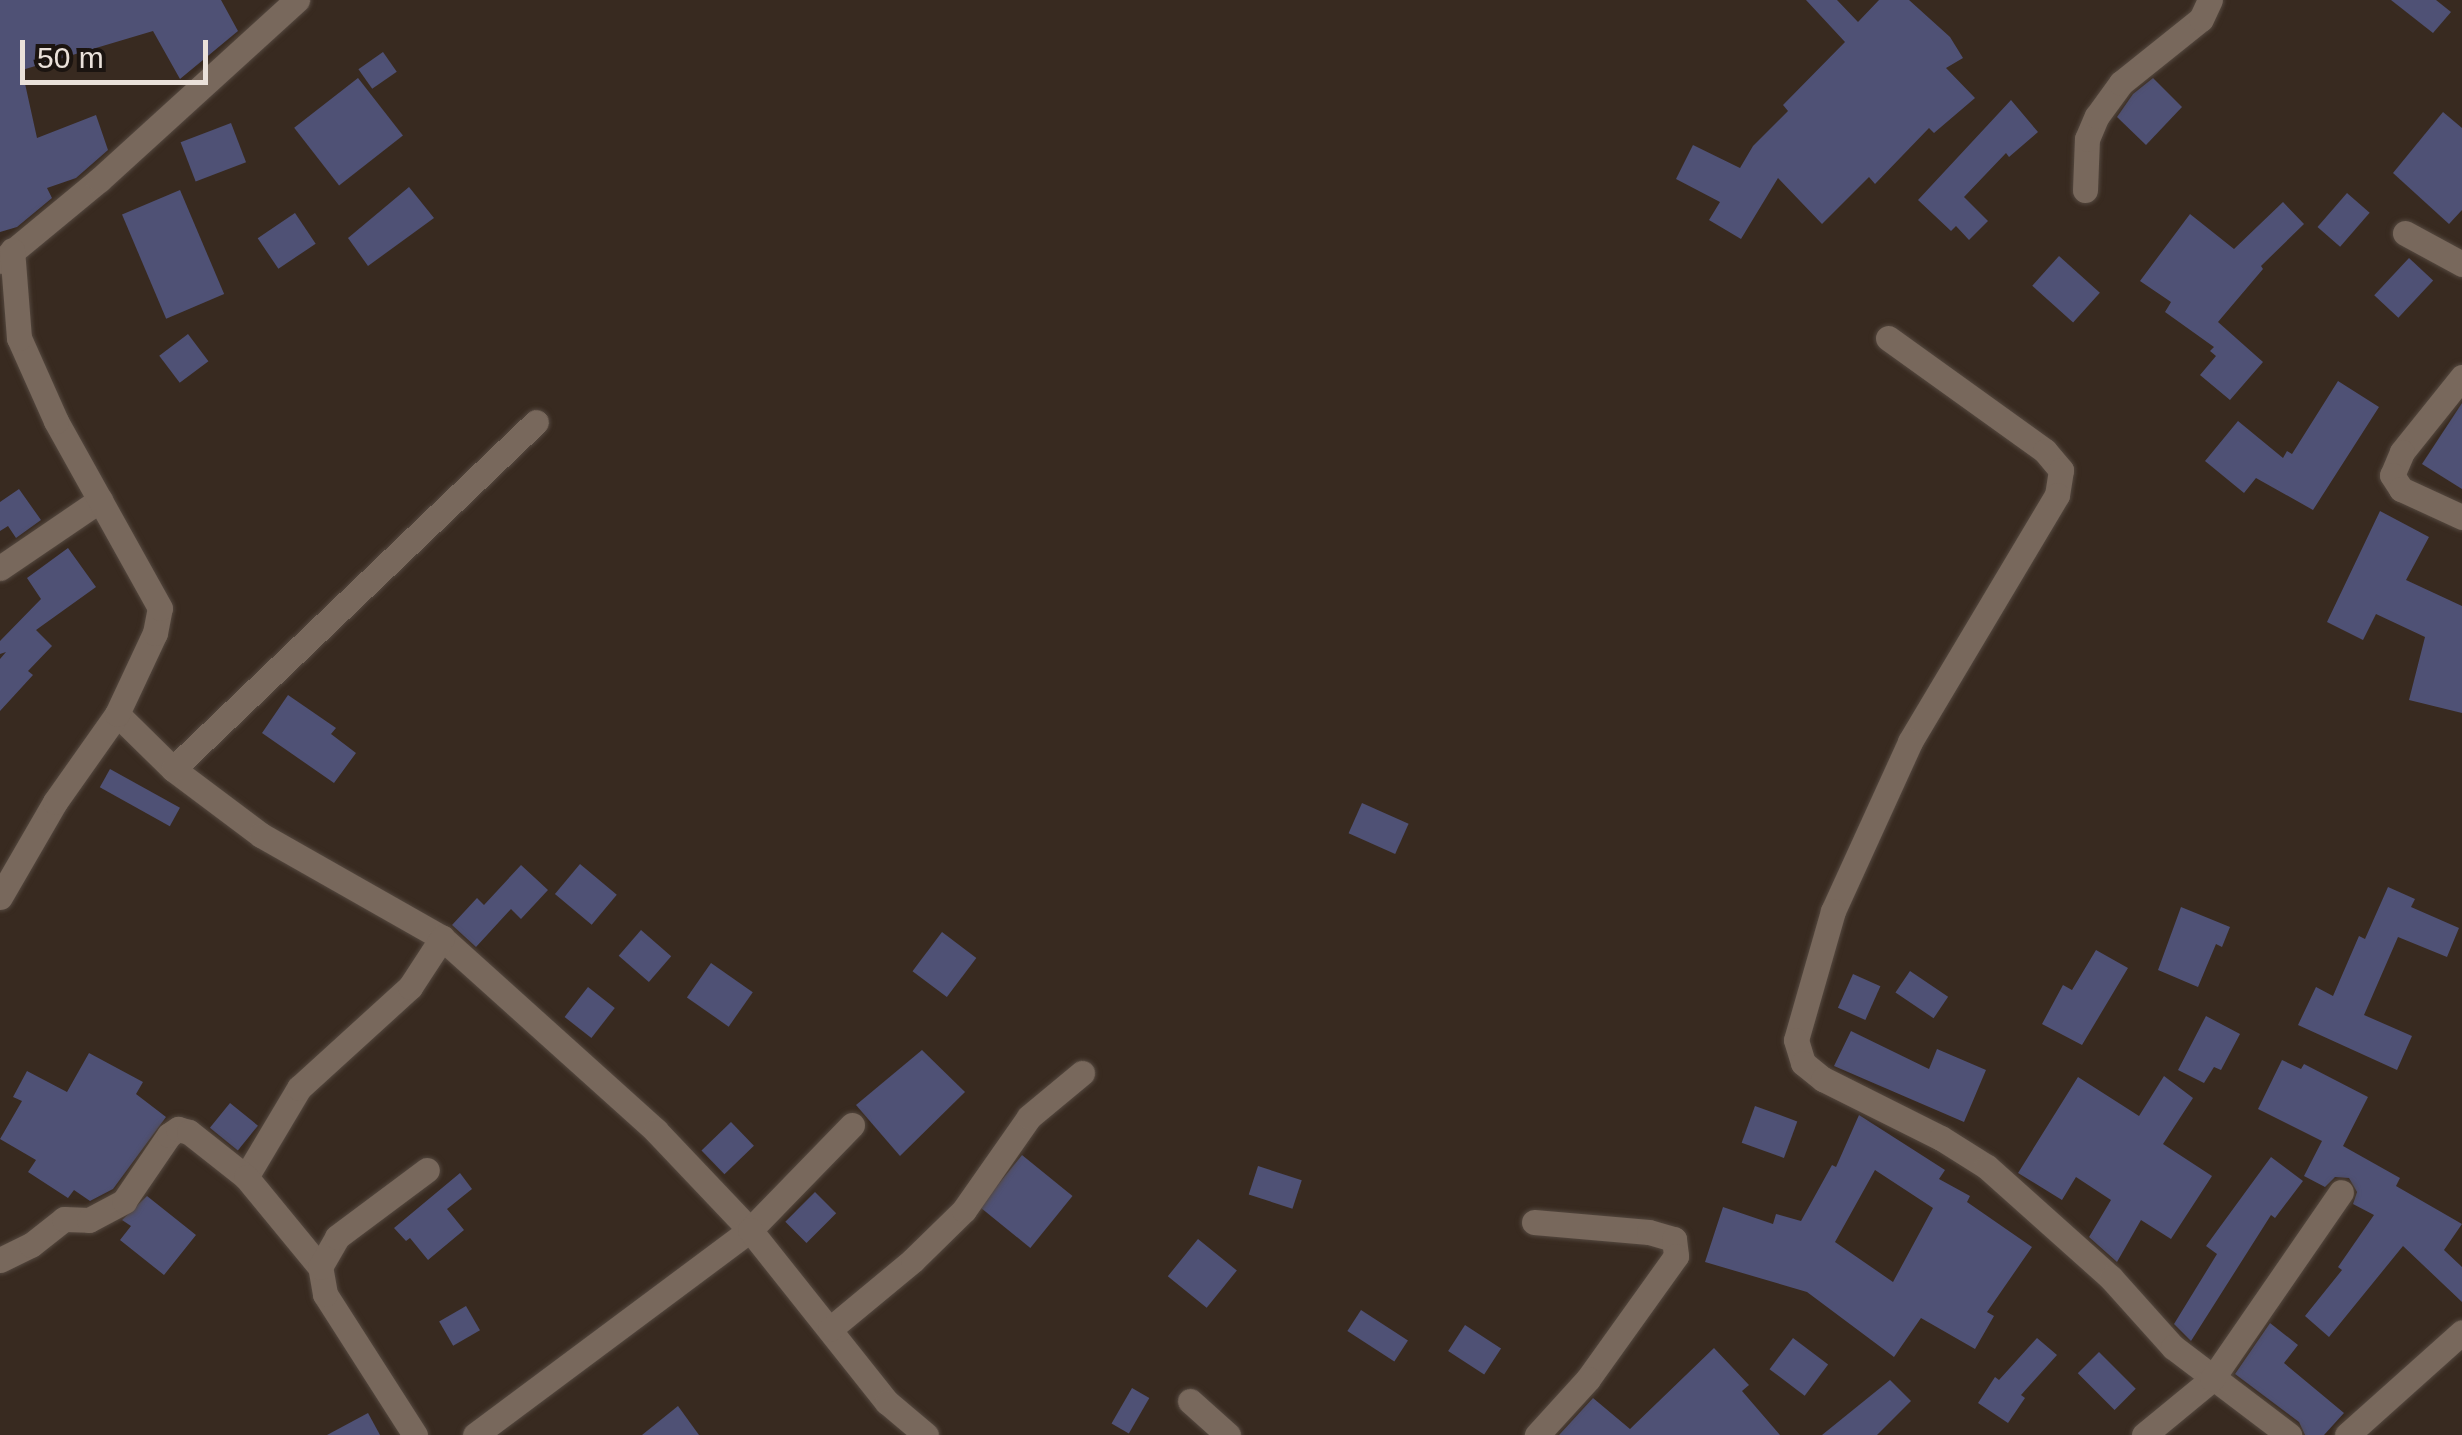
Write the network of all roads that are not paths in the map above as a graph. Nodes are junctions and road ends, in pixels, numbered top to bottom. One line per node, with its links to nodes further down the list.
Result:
1 (297, 0): 5 (street)
2 (2210, 0): 3 (street)
3 (2085, 190)
4 (2405, 233): 6 (street)
5 (6, 256): 10 (street)
6 (2462, 264)
7 (1888, 338): 28 (street)
8 (2462, 377): 11 (street)
9 (536, 422): 14 (street)
10 (100, 500): 12 (street); 13 (street)
11 (2462, 517)
12 (0, 568)
13 (116, 714): 14 (street); 15 (street)
14 (173, 769): 16 (street)
15 (0, 896)
16 (442, 938): 20 (street); 23 (street)
17 (1082, 1073): 26 (street)
18 (852, 1125): 23 (street)
19 (426, 1170): 25 (street)
20 (246, 1177): 24 (street); 25 (street)
21 (2341, 1192): 28 (street)
22 (1534, 1222): 34 (street)
23 (750, 1230): 26 (street); 31 (street)
24 (0, 1260)
25 (320, 1267): 30 (street)
26 (830, 1329): 32 (street)
27 (2462, 1332): 37 (street)
28 (2212, 1378): 35 (street); 36 (street)
29 (1190, 1401): 33 (street)
30 (415, 1435)
31 (475, 1435)
32 (926, 1435)
33 (1228, 1435)
34 (1537, 1435)
35 (2144, 1435)
36 (2289, 1435)
37 (2347, 1435)

